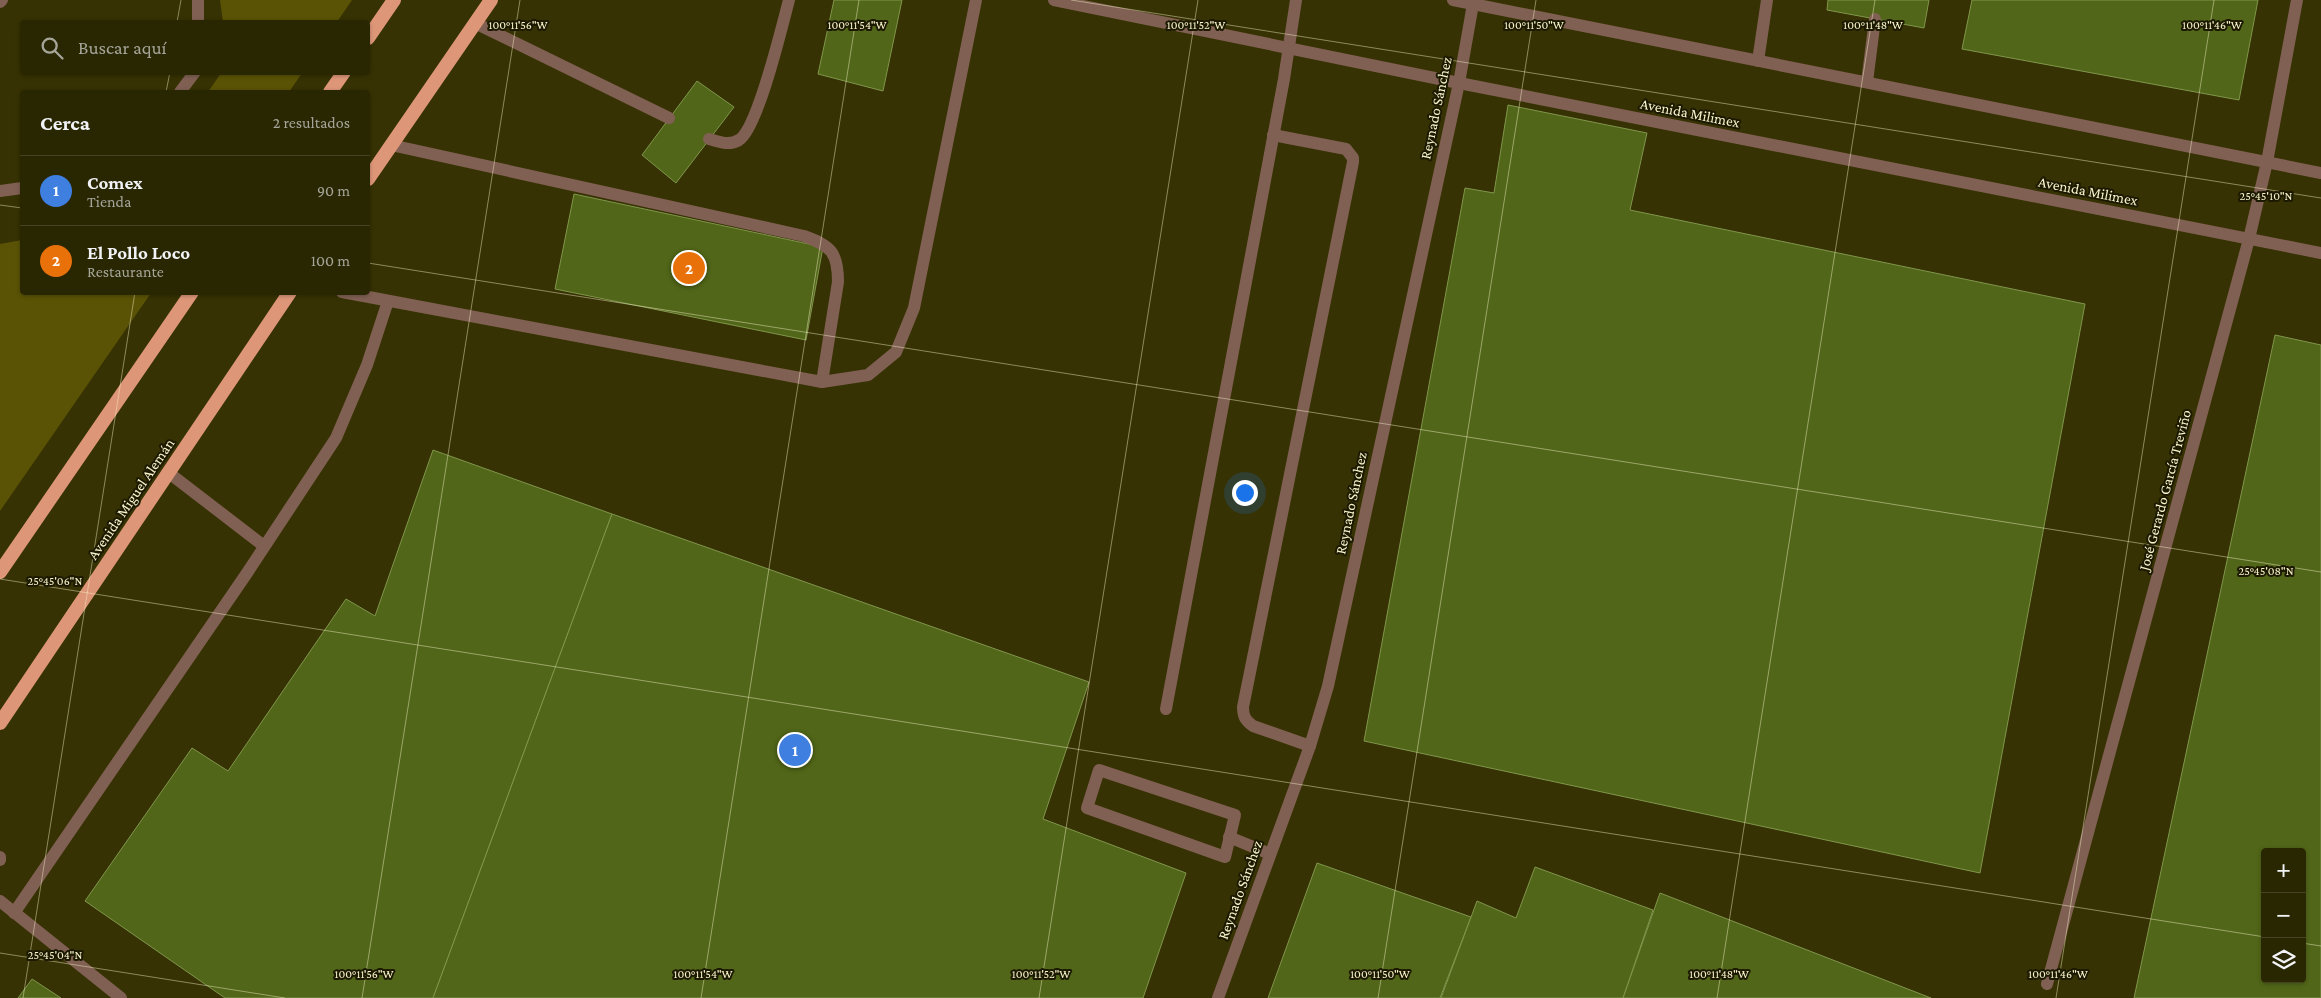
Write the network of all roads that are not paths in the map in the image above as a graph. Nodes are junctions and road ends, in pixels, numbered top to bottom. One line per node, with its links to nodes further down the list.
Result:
1 (198, 0): 13 (street)
2 (394, 0): 15 (highway)
3 (491, 0): 14 (highway)
4 (789, 0): 26 (street)
5 (976, 0): 39 (street)
6 (1054, 0): 16 (street, Avenida Milimex)
7 (1296, 0): 16 (street)
8 (1453, 0): 11 (street)
9 (1767, 0): 17 (street)
10 (2297, 0): 28 (street, José Gerardo García Treviño)
11 (1472, 4): 17 (street); 21 (street, Reynado Sánchez)
12 (1875, 19): 20 (street)
13 (198, 20)
14 (475, 23): 24 (street); 27 (highway)
15 (370, 35)
16 (1289, 48): 21 (street, Avenida Milimex); 25 (street)
17 (1758, 61): 20 (street)
18 (194, 75): 22 (street)
19 (342, 75): 23 (highway)
20 (1867, 82): 28 (street)
21 (1459, 84): 33 (street, Avenida Milimex); 45 (street, Reynado Sánchez)
22 (182, 90)
23 (331, 90)
24 (669, 118)
25 (1273, 135): 43 (street); 45 (street)
26 (709, 139)
27 (391, 145): 30 (highway); 39 (street)
28 (2267, 162): 29 (street); 33 (street, José Gerardo García Treviño)
29 (2321, 173)
30 (370, 176)
31 (20, 188): 32 (street)
32 (0, 191)
33 (2250, 239): 34 (street, Avenida Milimex); 50 (street, José Gerardo García Treviño)
34 (2321, 253)
35 (190, 295): 42 (highway)
36 (288, 295): 40 (highway, Avenida Miguel Alemán)
37 (357, 295): 38 (street)
38 (388, 301): 39 (street); 41 (street)
39 (822, 382)
40 (169, 472): 41 (street); 44 (highway, Avenida Miguel Alemán)
41 (264, 546): 49 (street)
42 (0, 572)
43 (1166, 709)
44 (0, 723)
45 (1310, 746): 47 (street, Reynado Sánchez)
46 (1229, 837): 46 (street); 47 (street)
47 (1270, 854): 52 (street, Reynado Sánchez)
48 (0, 901): 49 (street)
49 (14, 913): 51 (street)
50 (2047, 984)
51 (121, 998)
52 (1218, 998)

